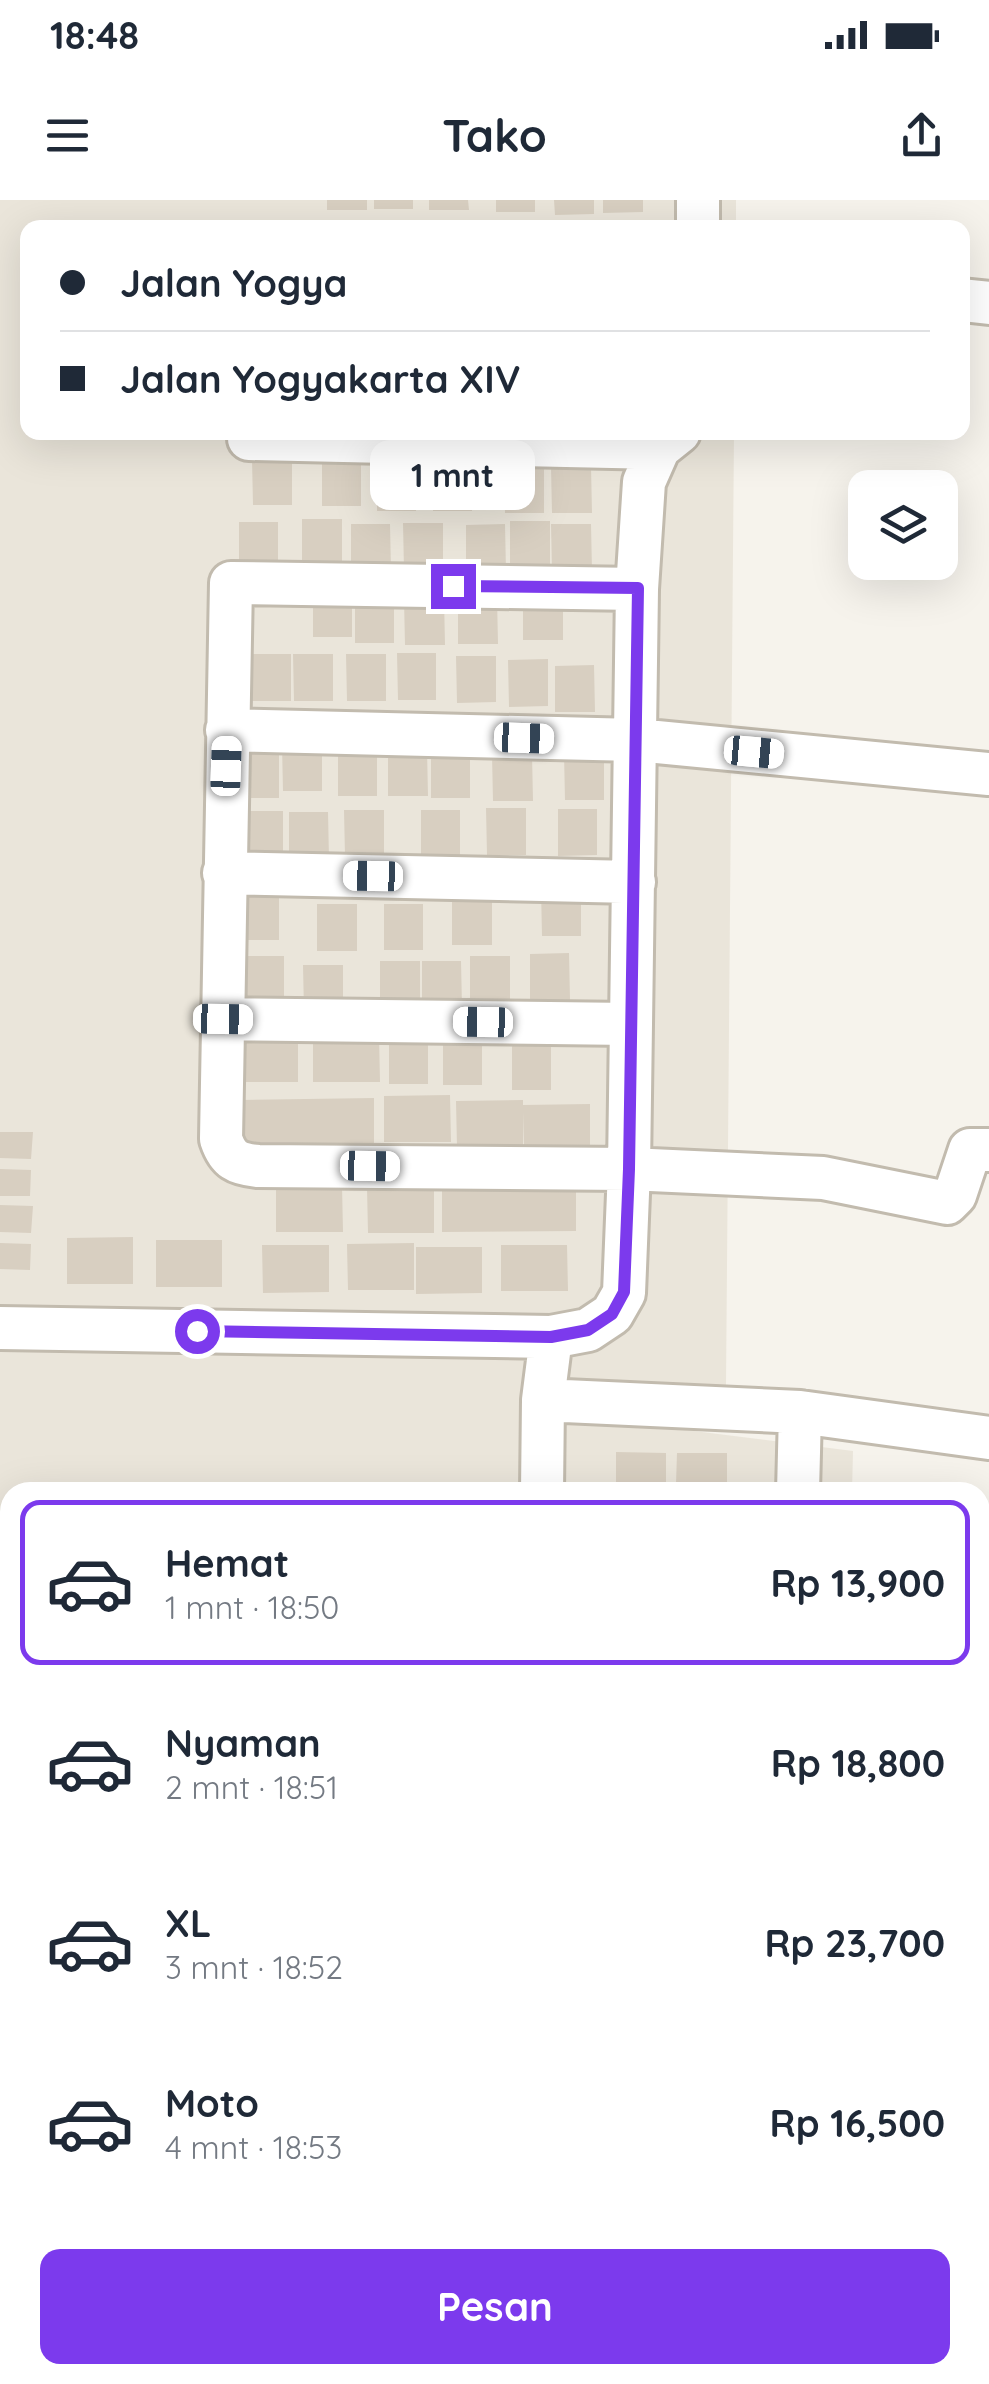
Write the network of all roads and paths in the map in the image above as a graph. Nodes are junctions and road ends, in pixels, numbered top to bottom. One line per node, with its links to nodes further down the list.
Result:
1 (669, 440): 2 (street)
2 (638, 588): 3 (street); 4 (street)
3 (227, 730): 4 (street); 6 (street)
4 (636, 740): 5 (street); 7 (street)
5 (989, 774)
6 (224, 873): 7 (street); 8 (street)
7 (634, 882): 9 (street)
8 (223, 1019): 9 (street); 11 (street)
9 (631, 1024): 11 (street)
10 (989, 1150): 11 (street)
11 (629, 1169): 13 (street)
12 (0, 1328): 13 (street)
13 (551, 1337): 14 (street)
14 (543, 1400): 15 (street); 17 (street)
15 (800, 1412): 16 (street); 18 (street)
16 (989, 1438)
17 (542, 1482)
18 (798, 1482)

